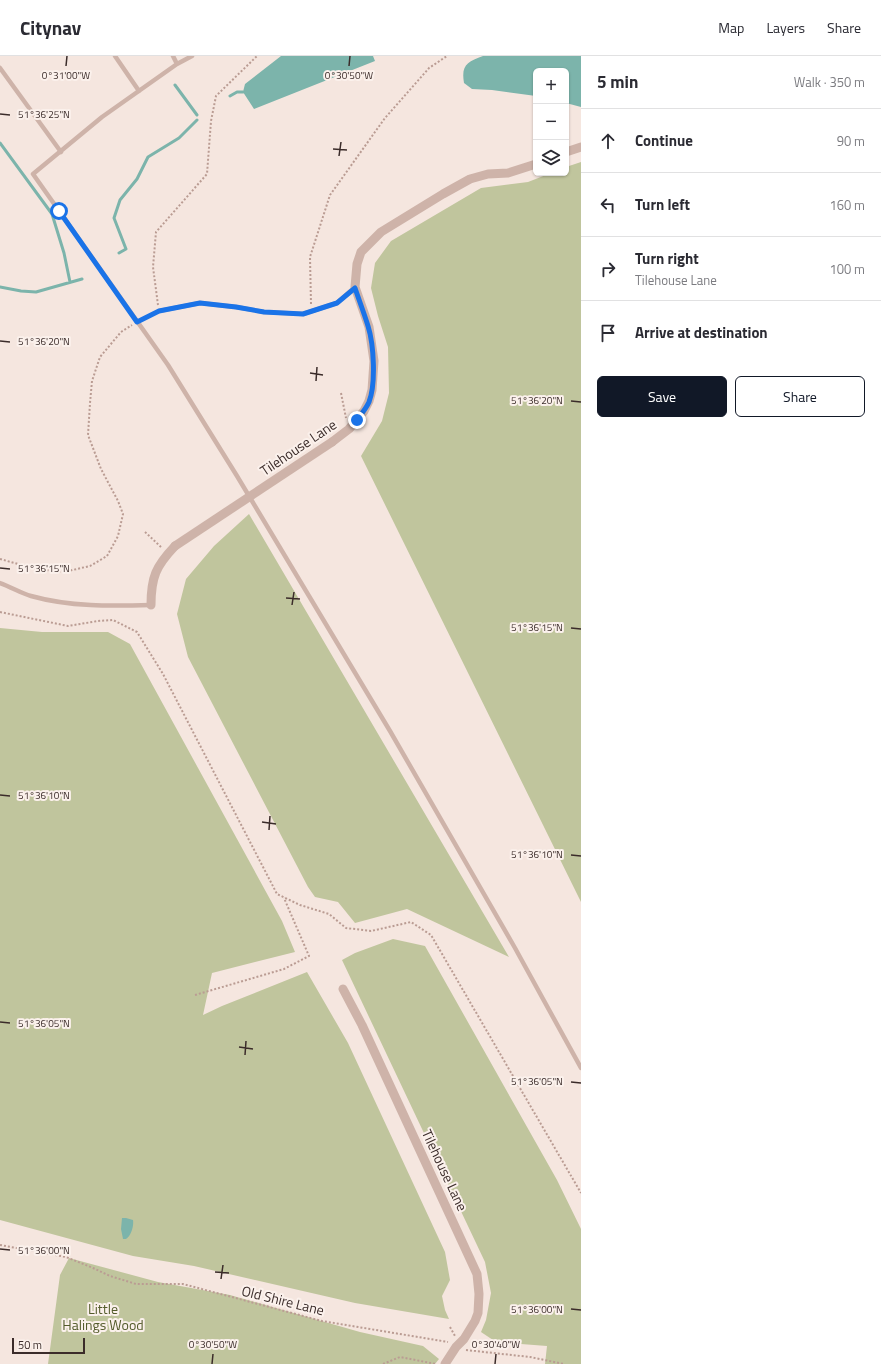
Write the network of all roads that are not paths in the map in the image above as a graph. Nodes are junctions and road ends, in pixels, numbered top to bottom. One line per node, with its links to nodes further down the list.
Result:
1 (115, 56): 6 (lane)
2 (173, 56): 4 (lane)
3 (192, 56): 4 (lane)
4 (177, 64): 6 (lane)
5 (0, 68): 9 (lane)
6 (139, 91): 9 (lane)
7 (581, 147): 8 (street)
8 (569, 151)
9 (61, 152): 16 (lane)
10 (533, 165): 11 (street, Tilehouse Lane)
11 (355, 288): 12 (lane); 14 (street, Tilehouse Lane, bridge)
12 (159, 311)
13 (0, 583): 14 (lane)
14 (151, 605)
15 (343, 989): 17 (street, Tilehouse Lane)
16 (581, 1068)
17 (445, 1364)

